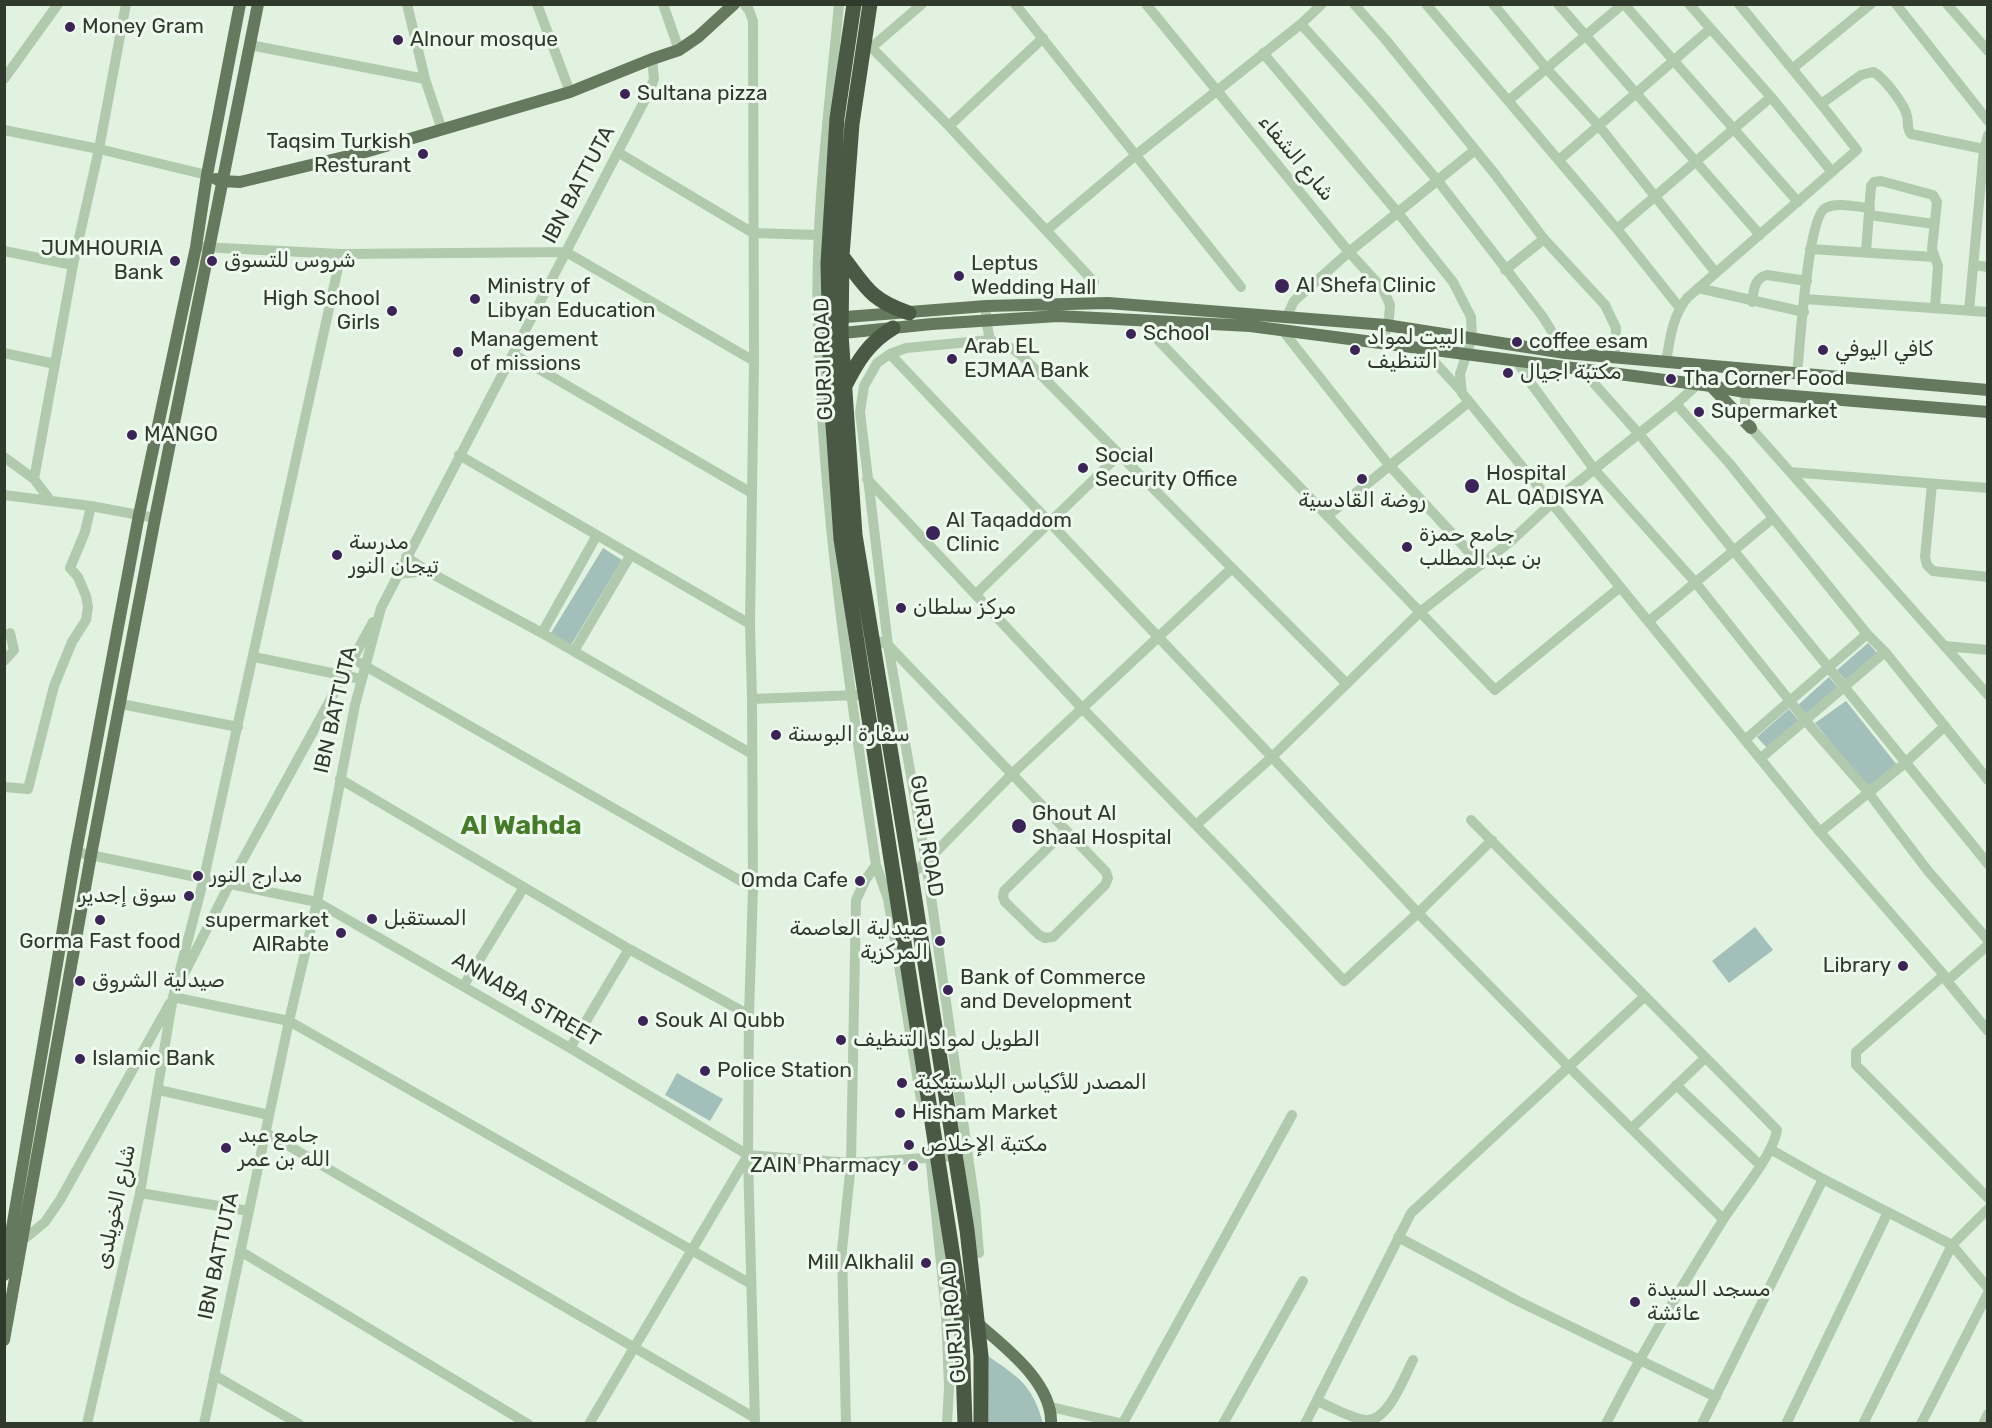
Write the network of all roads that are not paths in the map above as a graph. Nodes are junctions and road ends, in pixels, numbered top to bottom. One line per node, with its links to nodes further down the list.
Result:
1 (58, 4): 40 (street)
2 (126, 4): 55 (street)
3 (240, 4): 63 (main road)
4 (258, 4): 32 (main road)
5 (407, 4): 41 (street)
6 (537, 4): 43 (street)
7 (663, 4): 33 (street)
8 (734, 4): 33 (main road)
9 (744, 4): 73 (street)
10 (839, 4): 74 (street)
11 (854, 4): 107 (highway, GURJI ROAD)
12 (870, 4): 31 (highway, GURJI ROAD)
13 (922, 4): 31 (street)
14 (1016, 4): 30 (street)
15 (1146, 4): 42 (street, شارع الشفاء)
16 (1354, 4): 57 (street)
17 (1426, 4): 46 (street)
18 (1492, 4): 38 (street)
19 (1558, 4): 29 (street)
20 (1623, 4): 29 (street); 37 (street)
21 (1689, 4): 28 (street)
22 (1739, 4): 39 (street)
23 (1871, 4): 39 (street)
24 (1896, 4): 48 (street)
25 (1947, 4): 34 (street)
26 (1317, 6): 27 (street)
27 (1301, 24): 35 (street); 65 (street)
28 (1710, 29): 37 (street); 45 (street)
29 (1584, 36): 38 (street); 44 (street)
30 (1043, 38): 49 (street); 59 (street)
31 (868, 44): 49 (street); 84 (highway, GURJI ROAD)
32 (250, 45): 41 (street); 64 (main road)
33 (679, 50): 36 (main road)
34 (1988, 51)
35 (1263, 53): 42 (street); 69 (street)
36 (652, 59): 43 (main road); 58 (street, IBN BATTUTA)
37 (1673, 62): 44 (street); 51 (street)
38 (1546, 68): 46 (street); 50 (street)
39 (1792, 69): 47 (street)
40 (4, 79)
41 (425, 79): 53 (street)
42 (1215, 91): 59 (street); 81 (street, شارع الشفاء)
43 (570, 92): 53 (main road)
44 (1636, 93): 50 (street); 61 (street)
45 (1771, 97): 51 (street); 62 (street)
46 (1509, 100): 60 (street)
47 (1821, 104): 56 (street); 62 (street)
48 (1988, 121)
49 (949, 126): 72 (street)
50 (1599, 126): 60 (street); 66 (street)
51 (1732, 129): 61 (street); 67 (street)
52 (4, 130): 55 (street)
53 (442, 130): 64 (main road)
54 (1988, 135): 56 (street)
55 (99, 149): 63 (street); 86 (street)
56 (1984, 149): 87 (street)
57 (1475, 150): 65 (street); 76 (street)
58 (619, 153): 73 (street); 80 (street, IBN BATTUTA)
59 (1136, 155): 72 (street); 93 (street)
60 (1558, 160): 71 (street)
61 (1695, 162): 66 (street); 75 (street)
62 (1832, 172): 67 (street)
63 (207, 175): 64 (main road); 77 (main road)
64 (222, 181): 77 (main road)
65 (1438, 181): 69 (street); 89 (street)
66 (1655, 195): 71 (street); 90 (street)
67 (1798, 202): 75 (street)
68 (1870, 211): 70 (street); 70 (street); 78 (street); 82 (street)
69 (1399, 214): 81 (street); 110 (street)
70 (1934, 224): 85 (street)
71 (1617, 229): 98 (street)
72 (1047, 230): 92 (street)
73 (753, 233): 74 (street); 121 (street)
74 (818, 235): 194 (street)
75 (1760, 235): 90 (street)
76 (1544, 239): 89 (street); 120 (street)
77 (202, 247): 83 (street); 153 (main road); 155 (main road)
78 (1810, 249): 82 (street); 91 (street)
79 (4, 251): 86 (street)
80 (566, 252): 83 (street); 117 (street, IBN BATTUTA); 121 (street)
81 (1349, 252): 104 (street); 106 (street, شارع الشفاء)
82 (1866, 252): 85 (street)
83 (341, 254): 185 (street)
84 (842, 256): 103 (highway); 107 (highway, GURJI ROAD)
85 (1934, 257): 99 (street)
86 (73, 264): 124 (street)
87 (1974, 266): 88 (street); 100 (street)
88 (1988, 267)
89 (1505, 270): 116 (street)
90 (1716, 273): 94 (street)
91 (1807, 281): 95 (street); 96 (street)
92 (1094, 282)
93 (1241, 287)
94 (1698, 288): 96 (street); 98 (street)
95 (1805, 299): 99 (street); 101 (street)
96 (1752, 302): 101 (street)
97 (986, 306): 103 (main road); 104 (main road); 105 (street)
98 (1680, 307): 123 (street)
99 (1935, 308): 100 (street)
100 (1970, 311): 102 (street)
101 (1804, 312): 127 (street)
102 (1988, 312)
103 (909, 313): 107 (main road)
104 (1287, 316): 106 (main road)
105 (986, 320): 108 (main road); 109 (main road); 112 (street)
106 (1386, 325): 110 (main road); 113 (street, شارع الشفاء)
107 (835, 326): 108 (main road); 129 (highway, GURJI ROAD); 159 (highway, GURJI ROAD)
108 (893, 328): 129 (highway)
109 (1283, 331): 113 (main road); 141 (street)
110 (1472, 338): 116 (main road); 119 (street)
111 (1157, 339): 154 (street)
112 (990, 340): 118 (street); 139 (street)
113 (1383, 343): 114 (main road)
114 (1422, 348): 119 (main road); 133 (street)
115 (4, 353): 124 (street)
116 (1564, 353): 120 (main road)
117 (513, 354): 138 (street, IBN BATTUTA); 148 (street)
118 (890, 354): 145 (street); 157 (street)
119 (1466, 354): 122 (main road); 133 (street)
120 (1615, 357): 123 (main road)
121 (754, 361): 148 (street)
122 (1517, 361): 125 (main road); 142 (street)
123 (1666, 362): 126 (main road)
124 (55, 364): 144 (street)
125 (1582, 370): 128 (main road); 137 (street)
126 (1747, 370): 127 (main road); 132 (street)
127 (1797, 374): 131 (main road)
128 (1698, 384): 130 (main road); 134 (street)
129 (844, 386): 159 (highway, GURJI ROAD)
130 (1712, 386): 132 (main road); 136 (main road)
131 (1988, 390)
132 (1745, 392): 135 (main road); 136 (street)
133 (1466, 397): 141 (street); 151 (street)
134 (1676, 404): 137 (street); 156 (street)
135 (1988, 412)
136 (1751, 428): 143 (street)
137 (1640, 435): 142 (street); 160 (street)
138 (459, 455): 158 (street); 162 (street, IBN BATTUTA)
139 (1119, 455): 157 (street); 164 (street)
140 (4, 457): 144 (street)
141 (1389, 465): 154 (street); 163 (street)
142 (1594, 470): 151 (street); 168 (street)
143 (1790, 472): 146 (street); 181 (street)
144 (34, 479): 150 (street)
145 (867, 479): 170 (street); 180 (street)
146 (1932, 484): 147 (street); 167 (street)
147 (1988, 488)
148 (750, 492): 174 (street)
149 (4, 495): 150 (street)
150 (50, 500): 152 (street)
151 (1552, 502): 163 (street); 169 (street)
152 (91, 506): 153 (street); 211 (street)
153 (139, 515): 155 (street); 218 (main road)
154 (1327, 516): 172 (street)
155 (155, 518): 198 (main road)
156 (1773, 518): 160 (street); 177 (street)
157 (1050, 522): 170 (street); 178 (street)
158 (597, 536): 161 (street); 176 (street)
159 (848, 537): 179 (highway, GURJI ROAD); 194 (highway, GURJI ROAD)
160 (1734, 551): 168 (street); 189 (street)
161 (630, 556): 174 (street); 183 (street)
162 (406, 557): 165 (street); 166 (street, IBN BATTUTA)
163 (1481, 565): 172 (street)
164 (1231, 568): 178 (street); 192 (street)
165 (427, 571): 166 (street); 176 (street)
166 (398, 574): 171 (street, IBN BATTUTA)
167 (1988, 577)
168 (1695, 582): 173 (street); 197 (street)
169 (1619, 588): 172 (street); 173 (street)
170 (976, 594): 199 (street)
171 (381, 608): 186 (street); 188 (street, IBN BATTUTA)
172 (1420, 612): 192 (street)
173 (1649, 621): 203 (street)
174 (750, 624): 196 (street)
175 (10, 633): 187 (street)
176 (542, 633): 183 (street)
177 (1867, 634): 184 (street); 189 (street)
178 (1157, 636): 199 (street); 205 (street)
179 (872, 639): 180 (street); 223 (highway, GURJI ROAD)
180 (888, 645): 208 (street); 220 (street)
181 (1945, 646): 182 (street); 195 (street)
182 (1988, 650)
183 (574, 651): 204 (street)
184 (1886, 652): 193 (street); 201 (street)
185 (254, 657): 190 (street); 202 (street)
186 (351, 660): 188 (street); 190 (street)
187 (4, 661)
188 (365, 665): 191 (street, IBN BATTUTA); 227 (street)
189 (1828, 668): 193 (street); 197 (street)
190 (343, 675): 191 (street); 225 (street)
191 (361, 679): 209 (street, IBN BATTUTA)
192 (1347, 684): 205 (street)
193 (1845, 687): 200 (street); 207 (street)
194 (858, 695): 196 (street); 222 (street); 252 (highway, GURJI ROAD)
195 (1988, 695)
196 (752, 699): 204 (street)
197 (1790, 701): 200 (street); 203 (street)
198 (121, 704): 202 (street); 219 (main road)
199 (1082, 708): 208 (street); 214 (street)
200 (1805, 720): 206 (street); 212 (street)
201 (1945, 726): 207 (street); 210 (street)
202 (238, 728): 224 (street)
203 (1746, 739): 206 (street)
204 (752, 754): 227 (street)
205 (1272, 757): 214 (street); 229 (street)
206 (1761, 758): 216 (street)
207 (1905, 763): 212 (street); 221 (street)
208 (1012, 774): 215 (street); 220 (street)
209 (340, 779): 226 (street); 228 (street, IBN BATTUTA)
210 (1988, 780)
211 (4, 787)
212 (1868, 792): 216 (street); 230 (street)
213 (1471, 820): 217 (street)
214 (1196, 825): 229 (street)
215 (1065, 831): 215 (street)
216 (1820, 832): 233 (street)
217 (1492, 840): 229 (street); 236 (street)
218 (76, 852): 219 (street, ANNABA STREET); 262 (main road)
219 (91, 855): 224 (street, ANNABA STREET); 262 (main road)
220 (926, 862): 223 (street); 267 (street)
221 (1988, 864)
222 (876, 865): 252 (street); 253 (street)
223 (911, 875): 251 (highway, GURJI ROAD)
224 (204, 878): 225 (street, ANNABA STREET); 235 (street)
225 (230, 883): 228 (street, ANNABA STREET); 235 (street)
226 (524, 887): 232 (street); 234 (street)
227 (753, 888): 237 (street)
228 (317, 902): 234 (street, ANNABA STREET); 238 (street, IBN BATTUTA)
229 (1418, 914): 242 (street)
230 (1988, 940)
231 (1988, 945): 233 (street)
232 (629, 949): 237 (street); 240 (street)
233 (1945, 978): 239 (street); 257 (street)
234 (464, 985): 240 (street, ANNABA STREET)
235 (173, 997): 238 (street); 244 (street, شارع الخويلدى); 262 (street)
236 (1644, 997): 241 (street); 242 (street)
237 (748, 1015): 250 (street)
238 (289, 1021): 245 (street, IBN BATTUTA); 266 (street)
239 (1988, 1031)
240 (570, 1048): 250 (street, ANNABA STREET)
241 (1705, 1058): 243 (street); 249 (street)
242 (1568, 1066): 247 (street); 263 (street)
243 (1676, 1085): 247 (street); 254 (street)
244 (159, 1090): 245 (street); 256 (street, شارع الخويلدى)
245 (269, 1115): 248 (street, IBN BATTUTA)
246 (1292, 1115): 284 (street)
247 (1632, 1128): 261 (street)
248 (265, 1132): 259 (street, IBN BATTUTA); 275 (street)
249 (1770, 1149): 254 (street); 255 (street)
250 (748, 1155): 253 (street, ANNABA STREET); 266 (street); 270 (street)
251 (955, 1156): 252 (street, ANNABA STREET); 273 (highway, GURJI ROAD)
252 (935, 1158): 253 (street, ANNABA STREET); 291 (street); 292 (highway, GURJI ROAD)
253 (851, 1163): 290 (street)
254 (1760, 1165): 261 (street)
255 (1823, 1179): 260 (street); 279 (street)
256 (140, 1193): 259 (street); 285 (street, شارع الخويلدى)
257 (1988, 1198)
258 (1988, 1209): 264 (street)
259 (249, 1211): 265 (street, IBN BATTUTA)
260 (1888, 1212): 264 (street); 299 (street)
261 (1723, 1219): 276 (street)
262 (13, 1236): 268 (main road); 274 (main road)
263 (1398, 1237): 276 (street); 280 (street)
264 (1952, 1245): 271 (street); 300 (street)
265 (240, 1251): 278 (street, IBN BATTUTA); 288 (street)
266 (693, 1251): 270 (street); 275 (street)
267 (980, 1253)
268 (4, 1275)
269 (1303, 1281): 295 (street)
270 (751, 1284): 283 (street)
271 (1988, 1288)
272 (1988, 1293): 301 (street)
273 (977, 1323): 281 (main road); 293 (highway, GURJI ROAD)
274 (4, 1340)
275 (634, 1347): 283 (street); 289 (street)
276 (1639, 1359): 279 (street); 297 (street)
277 (1413, 1360): 280 (street)
278 (214, 1375): 286 (street, IBN BATTUTA); 287 (street)
279 (1716, 1397): 298 (street)
280 (1317, 1401): 296 (street)
281 (1051, 1407): 284 (street); 294 (main road)
282 (1988, 1414): 302 (street)
283 (755, 1421)
284 (1124, 1423)
285 (87, 1424)
286 (204, 1424)
287 (299, 1424)
288 (528, 1424)
289 (589, 1424)
290 (846, 1424)
291 (947, 1424)
292 (965, 1424)
293 (981, 1424)
294 (1051, 1424)
295 (1223, 1424)
296 (1305, 1424)
297 (1606, 1424)
298 (1702, 1424)
299 (1786, 1424)
300 (1863, 1424)
301 (1921, 1424)
302 (1983, 1424)

